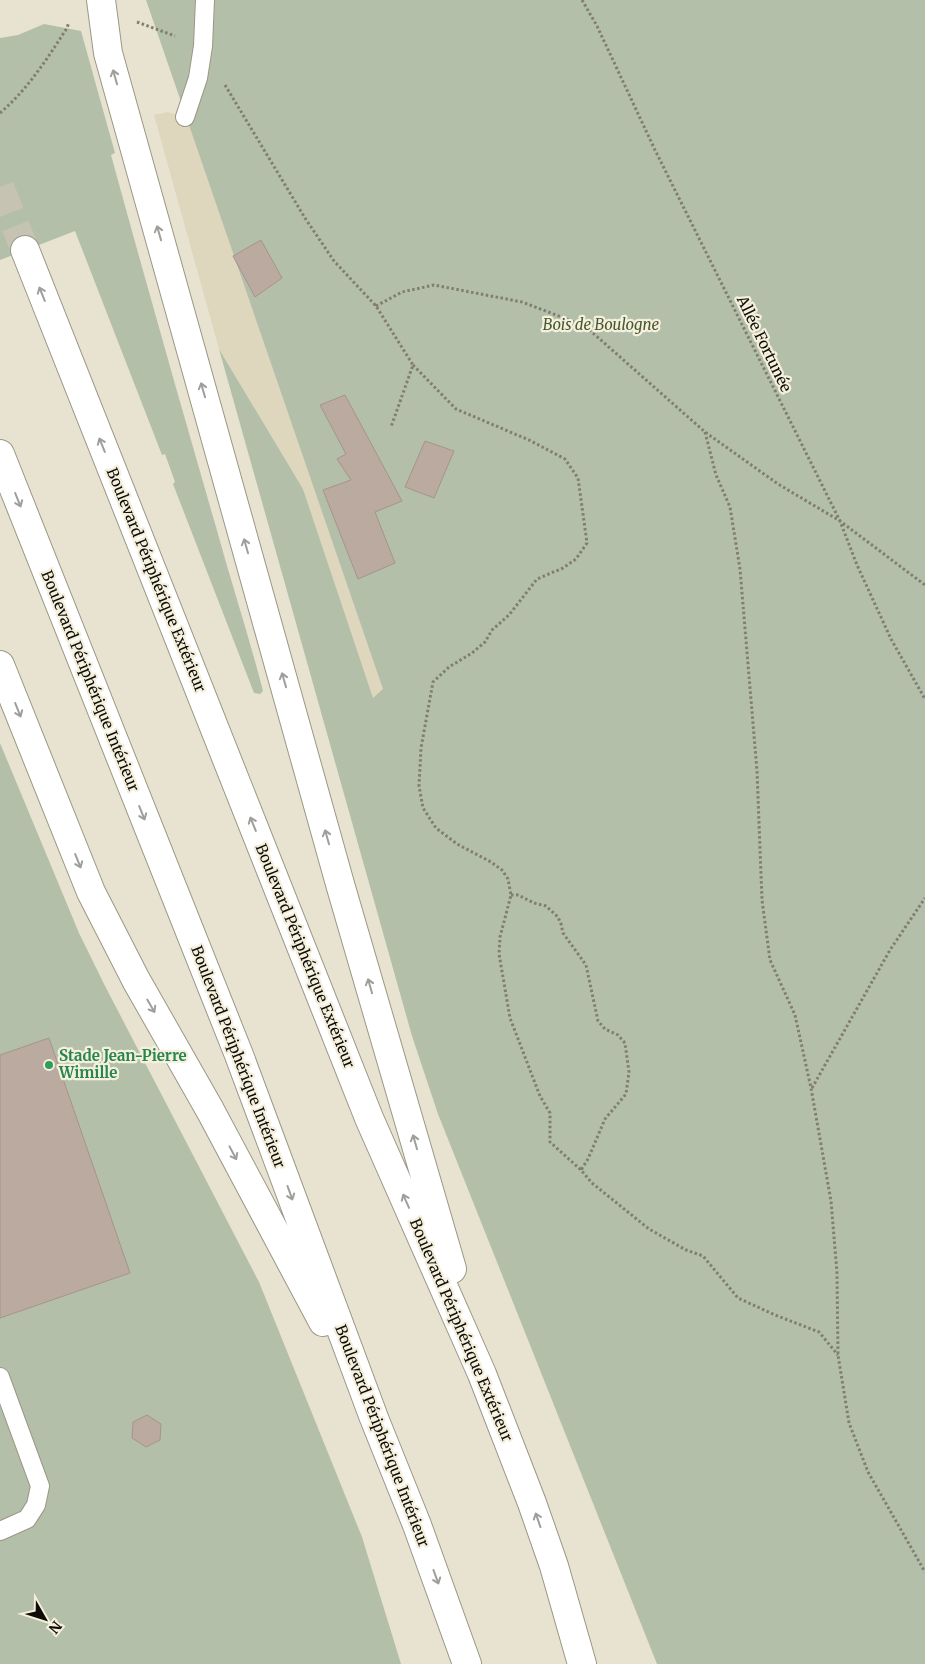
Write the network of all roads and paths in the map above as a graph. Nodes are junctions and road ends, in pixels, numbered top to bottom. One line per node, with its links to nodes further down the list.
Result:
1 (102, 0): 24 (highway, one-way to 1)
2 (206, 0): 6 (lane)
3 (582, 0): 15 (path, Allée Fortunée)
4 (69, 20): 7 (path)
5 (131, 20): 6 (path)
6 (203, 46): 8 (lane); 10 (path)
7 (0, 113)
8 (185, 118)
9 (25, 250): 24 (highway, Boulevard Périphérique Extérieur, one-way to 9)
10 (376, 306): 11 (path); 13 (path)
11 (413, 365): 12 (path); 19 (path)
12 (390, 427)
13 (705, 432): 15 (path); 21 (path)
14 (0, 454): 26 (highway, Boulevard Périphérique Intérieur, one-way to 26)
15 (840, 521): 16 (path); 18 (path, Allée Fortunée)
16 (925, 585)
17 (0, 665): 26 (highway, one-way to 26)
18 (925, 699)
19 (511, 895): 22 (path); 22 (path)
20 (925, 898): 21 (path)
21 (811, 1088): 23 (path)
22 (581, 1170): 23 (path)
23 (838, 1355): 29 (path)
24 (482, 1374): 28 (highway, Boulevard Périphérique Extérieur, one-way to 24)
25 (0, 1377): 27 (lane)
26 (374, 1418): 30 (highway, Boulevard Périphérique Intérieur, one-way to 30)
27 (0, 1531)
28 (554, 1566): 31 (highway, Boulevard Périphérique Extérieur); 32 (highway)
29 (925, 1572)
30 (465, 1664)
31 (582, 1664)
32 (596, 1664)

